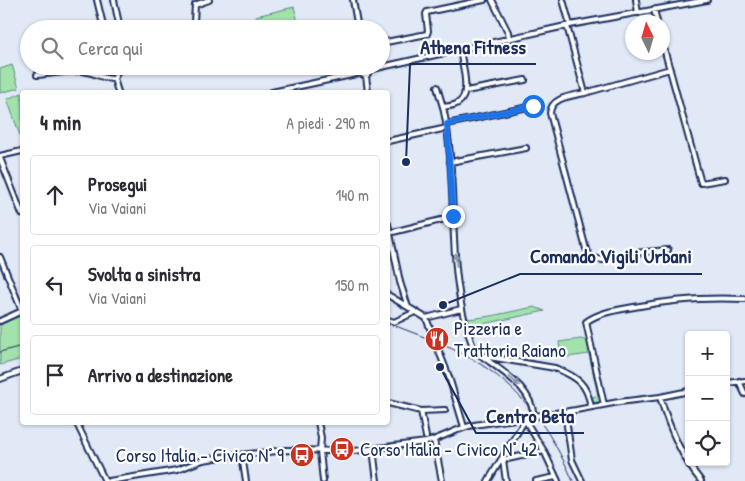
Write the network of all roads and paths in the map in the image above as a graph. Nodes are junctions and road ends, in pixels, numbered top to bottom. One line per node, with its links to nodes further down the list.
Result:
1 (97, 0): 13 (street)
2 (114, 0): 14 (street)
3 (209, 0): 15 (street)
4 (352, 0): 16 (street)
5 (484, 0): 19 (street)
6 (492, 0): 18 (street)
7 (563, 0): 17 (street)
8 (636, 0): 11 (street)
9 (707, 0): 10 (street)
10 (654, 9): 11 (street); 12 (street)
11 (638, 13): 17 (street)
12 (656, 15)
13 (102, 20)
14 (118, 20)
15 (194, 20)
16 (356, 20)
17 (569, 26): 18 (street); 35 (street)
18 (509, 39): 20 (street)
19 (390, 41)
20 (460, 50): 22 (street); 34 (street)
21 (667, 60): 23 (street)
22 (390, 65)
23 (670, 69): 35 (street); 44 (street)
24 (98, 75): 28 (street)
25 (116, 75): 28 (street)
26 (347, 75): 32 (street)
27 (366, 75): 33 (street)
28 (114, 79): 31 (street)
29 (525, 80): 34 (street)
30 (437, 87): 37 (street)
31 (117, 90)
32 (281, 90)
33 (368, 90)
34 (466, 91): 37 (street)
35 (584, 93): 49 (street)
36 (533, 106): 38 (street)
37 (443, 107): 38 (street)
38 (447, 126): 39 (street); 43 (street)
39 (390, 140)
40 (526, 148): 43 (street)
41 (20, 151): 42 (street)
42 (0, 157): 45 (street)
43 (450, 162): 46 (street)
44 (725, 179)
45 (20, 209)
46 (453, 216): 47 (street); 55 (street, one-way to 46)
47 (390, 233)
48 (390, 237): 54 (street)
49 (668, 250)
50 (0, 258): 53 (street)
51 (390, 296): 54 (street)
52 (745, 299): 71 (street)
53 (20, 306)
54 (408, 308): 57 (street)
55 (461, 308): 58 (street); 61 (street)
56 (20, 312): 59 (street)
57 (415, 312): 58 (street); 60 (street)
58 (426, 318): 80 (street)
59 (0, 321)
60 (390, 321)
61 (481, 356): 72 (street); 76 (street, one-way to 76)
62 (20, 372): 63 (street)
63 (0, 379)
64 (745, 380): 65 (street)
65 (739, 381): 66 (street); 68 (street)
66 (730, 382)
67 (685, 392): 69 (street)
68 (745, 394)
69 (660, 397): 71 (street); 99 (street)
70 (390, 403): 74 (street)
71 (604, 405): 72 (street)
72 (591, 407): 75 (street)
73 (445, 410): 74 (street)
74 (421, 411): 81 (street)
75 (564, 412): 76 (street); 98 (street)
76 (534, 416): 77 (street)
77 (525, 419): 80 (street); 85 (street); 87 (street)
78 (77, 425): 89 (street)
79 (319, 425): 84 (street)
80 (464, 427): 82 (street)
81 (426, 437)
82 (434, 440): 83 (street); 94 (street)
83 (372, 449): 84 (street); 93 (street)
84 (320, 451): 86 (street); 92 (street)
85 (544, 451): 87 (street); 88 (street)
86 (242, 455): 90 (street); 91 (street)
87 (502, 459): 95 (street); 96 (street)
88 (557, 479): 97 (street)
89 (105, 481)
90 (112, 481)
91 (246, 481)
92 (323, 481)
93 (377, 481)
94 (442, 481)
95 (488, 481)
96 (506, 481)
97 (536, 481)
98 (582, 481)
99 (701, 481)

